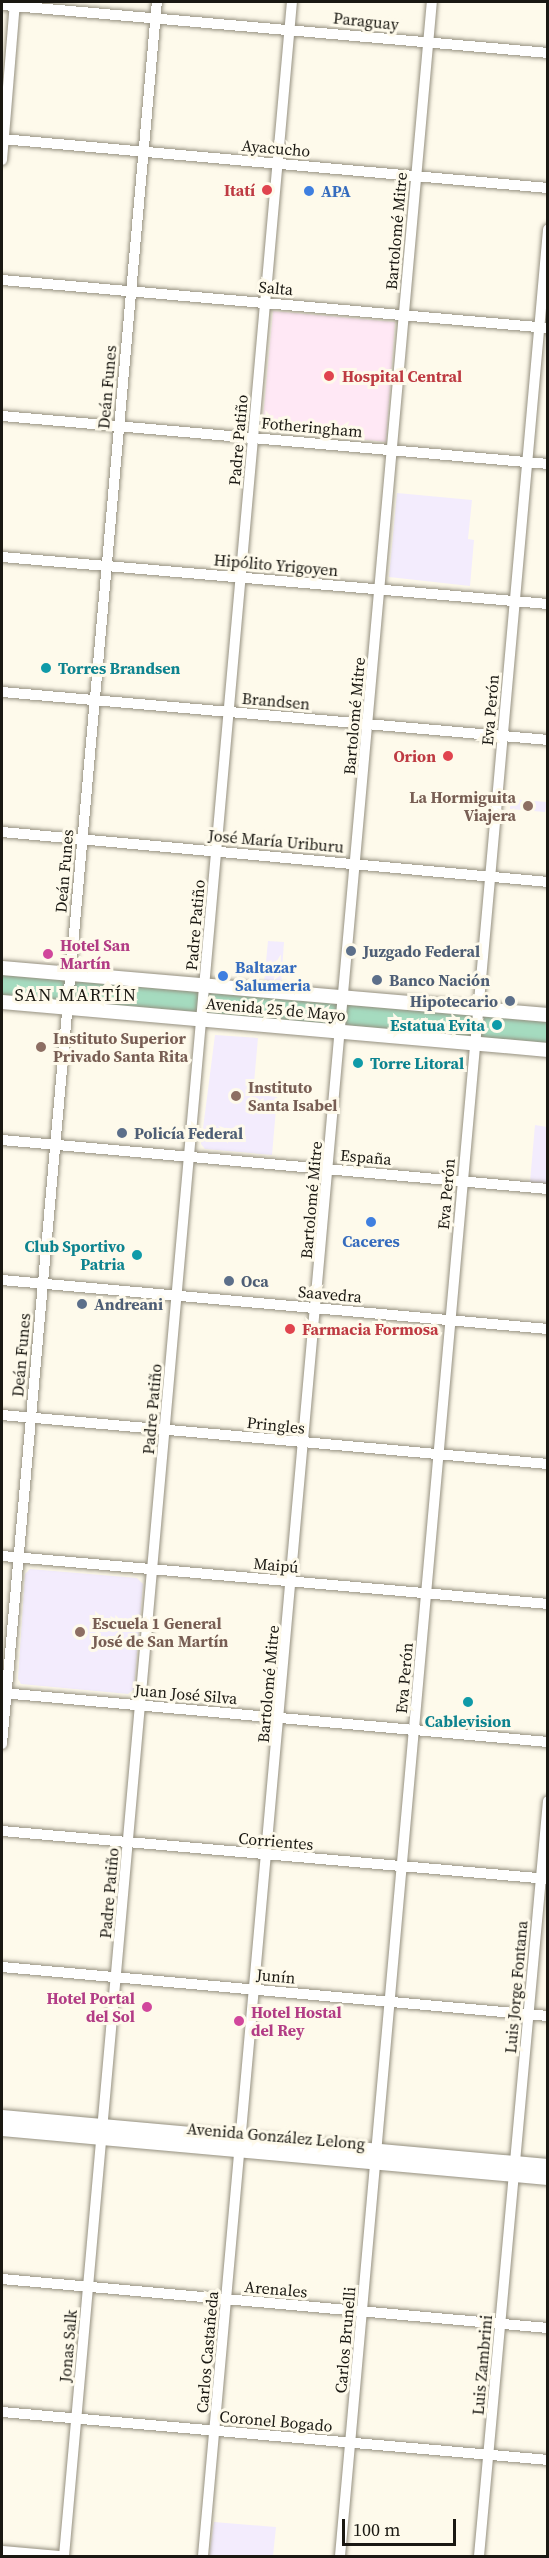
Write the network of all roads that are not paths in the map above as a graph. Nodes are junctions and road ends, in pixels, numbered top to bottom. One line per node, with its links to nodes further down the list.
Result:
1 (157, 2): 6 (street, Deán Funes)
2 (292, 2): 7 (street, Padre Patiño)
3 (432, 2): 8 (street, Bartolomé Mitre)
4 (15, 4): 5 (street, Paraguay); 6 (street, Paraguay); 10 (street)
5 (2, 5)
6 (155, 19): 7 (street, Paraguay); 11 (street, Deán Funes)
7 (290, 29): 8 (street, Paraguay); 13 (street, Padre Patiño)
8 (429, 43): 9 (street, Paraguay); 14 (street, Bartolomé Mitre)
9 (548, 53)
10 (2, 139): 11 (street, Ayacucho); 12 (street)
11 (143, 153): 13 (street, Ayacucho); 18 (street, Deán Funes)
12 (2, 160)
13 (278, 163): 14 (street, Ayacucho); 19 (street, Padre Patiño)
14 (416, 177): 15 (street, Ayacucho); 20 (street, Bartolomé Mitre)
15 (548, 188)
16 (548, 229): 21 (street, Eva Perón)
17 (2, 280): 18 (street, Salta)
18 (130, 292): 19 (street, Salta); 23 (street, Deán Funes)
19 (266, 302): 20 (street, Salta); 24 (street, Padre Patiño)
20 (404, 315): 21 (street, Salta); 25 (street, Bartolomé Mitre)
21 (543, 327): 26 (street, Eva Perón)
22 (2, 416): 23 (street, Fotheringham)
23 (119, 425): 24 (street, Fotheringham); 29 (street, Deán Funes)
24 (254, 436): 25 (street, Fotheringham); 30 (street, Padre Patiño)
25 (393, 449): 26 (street, Fotheringham); 31 (street, Bartolomé Mitre)
26 (527, 462): 27 (street, Fotheringham); 32 (street, Eva Perón)
27 (548, 464)
28 (2, 557): 29 (street, Hipólito Yrigoyen)
29 (106, 565): 30 (street, Hipólito Yrigoyen); 35 (street, Deán Funes)
30 (241, 577): 31 (street, Hipólito Yrigoyen); 36 (street, Padre Patiño)
31 (380, 589): 32 (street, Hipólito Yrigoyen); 37 (street, Bartolomé Mitre)
32 (514, 600): 33 (street, Hipólito Yrigoyen); 38 (street, Eva Perón)
33 (548, 604)
34 (2, 692): 35 (street, Brandsen)
35 (94, 700): 36 (street, Brandsen); 41 (street, Deán Funes)
36 (229, 712): 37 (street, Brandsen); 42 (street, Padre Patiño)
37 (368, 724): 38 (street, Brandsen); 43 (street, Bartolomé Mitre)
38 (503, 736): 39 (street, Brandsen); 44 (street, Eva Perón)
39 (548, 740)
40 (2, 832): 41 (street, José María Uriburu)
41 (82, 839): 42 (street, José María Uriburu); 47 (street, Deán Funes)
42 (216, 850): 43 (street, José María Uriburu); 48 (street, Padre Patiño)
43 (356, 864): 44 (street, José María Uriburu); 49 (street, Bartolomé Mitre)
44 (489, 876): 45 (street, José María Uriburu); 52 (street, Eva Perón)
45 (548, 882)
46 (2, 968): 47 (main road, Avenida 25 de Mayo)
47 (70, 974): 48 (main road, Avenida 25 de Mayo); 51 (street, Deán Funes)
48 (205, 985): 49 (main road, Avenida 25 de Mayo); 54 (street, Padre Patiño)
49 (344, 997): 52 (main road, Avenida 25 de Mayo); 55 (street, Bartolomé Mitre)
50 (2, 1002): 51 (main road, Avenida 25 de Mayo)
51 (67, 1008): 54 (main road, Avenida 25 de Mayo); 59 (street, Deán Funes)
52 (478, 1009): 53 (main road, Avenida 25 de Mayo); 56 (street, Eva Perón)
53 (548, 1015)
54 (202, 1020): 55 (main road, Avenida 25 de Mayo); 60 (street, Padre Patiño)
55 (341, 1032): 56 (main road, Avenida 25 de Mayo); 61 (street, Bartolomé Mitre)
56 (474, 1043): 57 (main road, Avenida 25 de Mayo); 62 (street, Eva Perón)
57 (548, 1050)
58 (2, 1140): 59 (street, España)
59 (56, 1144): 60 (street, España); 65 (street, Deán Funes)
60 (188, 1156): 61 (street, España); 66 (street, Padre Patiño)
61 (328, 1168): 62 (street, España); 67 (street, Bartolomé Mitre)
62 (462, 1180): 63 (street, España); 68 (street, Eva Perón)
63 (548, 1189)
64 (2, 1280): 65 (street, Saavedra)
65 (42, 1283): 66 (street, Saavedra); 71 (street, Deán Funes)
66 (177, 1294): 67 (street, Saavedra); 72 (street, Padre Patiño)
67 (316, 1308): 68 (street, Saavedra); 73 (street, Bartolomé Mitre)
68 (450, 1319): 69 (street, Saavedra); 74 (street, Eva Perón)
69 (548, 1329)
70 (2, 1415): 71 (street, Pringles)
71 (30, 1418): 72 (street, Pringles); 77 (street, Deán Funes)
72 (165, 1429): 73 (street, Pringles); 78 (street, Padre Patiño)
73 (304, 1443): 74 (street, Pringles); 79 (street, Bartolomé Mitre)
74 (438, 1455): 75 (street, Pringles); 80 (street, Eva Perón)
75 (548, 1464)
76 (2, 1556): 77 (street, Maipú)
77 (17, 1557): 78 (street, Maipú); 82 (street, Deán Funes)
78 (152, 1569): 79 (street, Maipú); 83 (street, Padre Patiño)
79 (292, 1581): 80 (street, Maipú); 84 (street, Bartolomé Mitre)
80 (426, 1593): 81 (street, Maipú); 85 (street, Eva Perón)
81 (548, 1604)
82 (4, 1693): 83 (street, Juan José Silva); 87 (street, Deán Funes)
83 (141, 1705): 84 (street, Juan José Silva); 90 (street, Padre Patiño)
84 (280, 1718): 85 (street, Juan José Silva); 91 (street, Bartolomé Mitre)
85 (414, 1730): 86 (street, Juan José Silva); 92 (street, Eva Perón)
86 (548, 1742)
87 (2, 1744)
88 (548, 1801): 93 (street, Luis Jorge Fontana)
89 (2, 1831): 90 (street, Corrientes)
90 (128, 1842): 91 (street, Corrientes); 95 (street, Padre Patiño)
91 (267, 1855): 92 (street, Corrientes); 96 (street, Bartolomé Mitre)
92 (401, 1866): 93 (street, Corrientes); 97 (street, Eva Perón)
93 (544, 1879): 98 (street, Luis Jorge Fontana)
94 (2, 1967): 95 (street, Junín)
95 (116, 1977): 96 (street, Junín); 102 (street, Padre Patiño)
96 (255, 1989): 97 (street, Junín); 103 (street, Bartolomé Mitre)
97 (390, 2001): 98 (street, Junín); 104 (street, Eva Perón)
98 (530, 2014): 99 (street, Junín); 106 (street, Luis Jorge Fontana)
99 (548, 2016)
100 (2, 2117): 102 (main road, Avenida González Lelong)
101 (2, 2128): 102 (main road, Avenida González Lelong)
102 (103, 2131): 103 (main road, Avenida González Lelong); 109 (street, Jonas Salk)
103 (242, 2144): 104 (main road, Avenida González Lelong); 110 (street, Carlos Castañeda)
104 (377, 2157): 106 (main road, Avenida González Lelong); 111 (street, Carlos Brunelli)
105 (548, 2166): 106 (main road, Avenida González Lelong)
106 (514, 2170): 107 (main road, Avenida González Lelong); 112 (street, Luis Zambrini)
107 (548, 2178)
108 (2, 2279): 109 (street, Arenales)
109 (87, 2287): 110 (street, Arenales); 115 (street, Jonas Salk)
110 (227, 2300): 111 (street, Arenales); 116 (street, Carlos Castañeda)
111 (362, 2312): 112 (street, Arenales); 117 (street, Carlos Brunelli)
112 (500, 2325): 113 (street, Arenales); 118 (street, Luis Zambrini)
113 (548, 2328)
114 (2, 2412): 115 (street, Coronel Bogado)
115 (77, 2419): 116 (street, Coronel Bogado); 121 (street, Jonas Salk)
116 (215, 2431): 117 (street, Coronel Bogado); 122 (street, Carlos Castañeda)
117 (350, 2443): 118 (street, Coronel Bogado); 123 (street, Carlos Brunelli)
118 (489, 2455): 119 (street, Coronel Bogado); 124 (street, Luis Zambrini)
119 (548, 2460)
120 (2, 2551): 121 (street)
121 (62, 2556)
122 (203, 2556)
123 (340, 2556)
124 (479, 2556)

